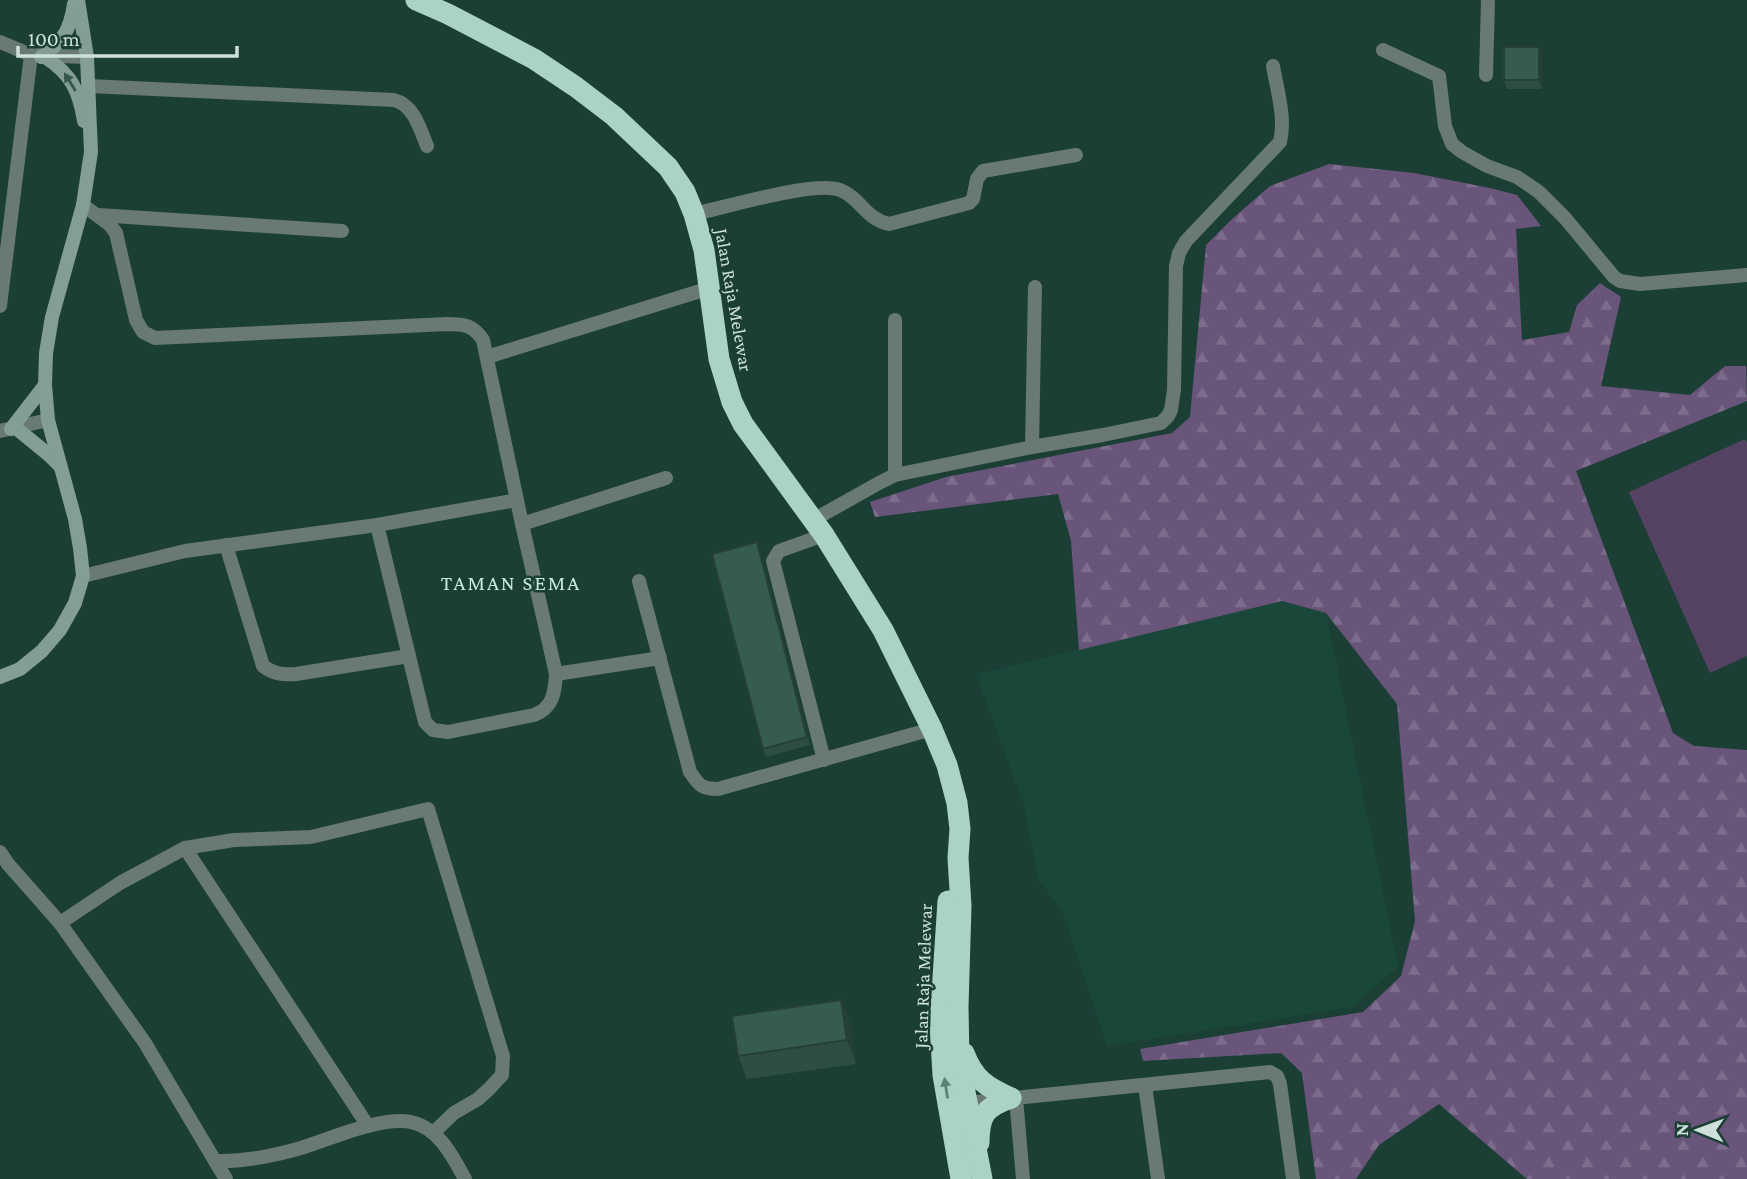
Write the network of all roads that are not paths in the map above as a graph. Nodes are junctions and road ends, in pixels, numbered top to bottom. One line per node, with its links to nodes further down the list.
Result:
1 (76, 0): 7 (street); 8 (street)
2 (416, 0): 4 (highway, Jalan Raja Melewar)
3 (1488, 0): 10 (street)
4 (452, 7): 16 (highway, Jalan Raja Melewar)
5 (0, 42): 7 (street)
6 (1383, 50): 19 (street)
7 (39, 56): 8 (street); 14 (street, one-way to 7); 22 (street)
8 (87, 57): 11 (street)
9 (1273, 66): 28 (street)
10 (1486, 75)
11 (89, 86): 12 (street); 14 (street)
12 (428, 146)
13 (1076, 156): 16 (street)
14 (90, 164): 15 (street)
15 (83, 205): 17 (street); 25 (street)
16 (694, 214): 21 (highway, Jalan Raja Melewar)
17 (97, 215): 18 (street); 24 (street)
18 (342, 231)
19 (1747, 275)
20 (1035, 287): 28 (street)
21 (710, 288): 24 (street); 35 (highway, Jalan Raja Melewar)
22 (0, 306)
23 (895, 320): 30 (street)
24 (487, 357): 32 (street)
25 (45, 385): 26 (street); 27 (street)
26 (48, 420): 27 (street); 29 (street)
27 (9, 429): 29 (street)
28 (1032, 447): 30 (street)
29 (61, 467): 37 (street)
30 (895, 475): 35 (street)
31 (666, 478): 33 (street)
32 (517, 500): 33 (street); 34 (street)
33 (522, 524): 41 (street)
34 (377, 525): 36 (street); 39 (street)
35 (819, 528): 43 (highway, Jalan Raja Melewar); 44 (street)
36 (226, 545): 37 (street); 39 (street)
37 (83, 576): 42 (street)
38 (639, 581): 40 (street)
39 (409, 656): 41 (street)
40 (660, 658): 41 (street); 44 (street)
41 (556, 674)
42 (0, 677)
43 (932, 729): 44 (street); 46 (highway, Jalan Raja Melewar)
44 (824, 760)
45 (185, 849): 48 (street); 53 (street); 54 (street)
46 (958, 858): 49 (highway, Jalan Raja Melewar); 56 (highway, Jalan Raja Melewar, one-way to 46)
47 (3, 864): 48 (street)
48 (60, 923): 55 (street)
49 (957, 1007): 51 (highway); 52 (highway, Jalan Raja Melewar)
50 (1145, 1085): 51 (street); 60 (street); 61 (street)
51 (1013, 1098): 52 (street); 56 (highway); 59 (street)
52 (967, 1103): 56 (highway, Jalan Raja Melewar)
53 (368, 1126): 54 (street); 55 (street)
54 (433, 1133): 58 (street)
55 (215, 1161): 57 (street)
56 (970, 1173)
57 (226, 1179)
58 (465, 1179)
59 (1023, 1179)
60 (1158, 1179)
61 (1293, 1179)

